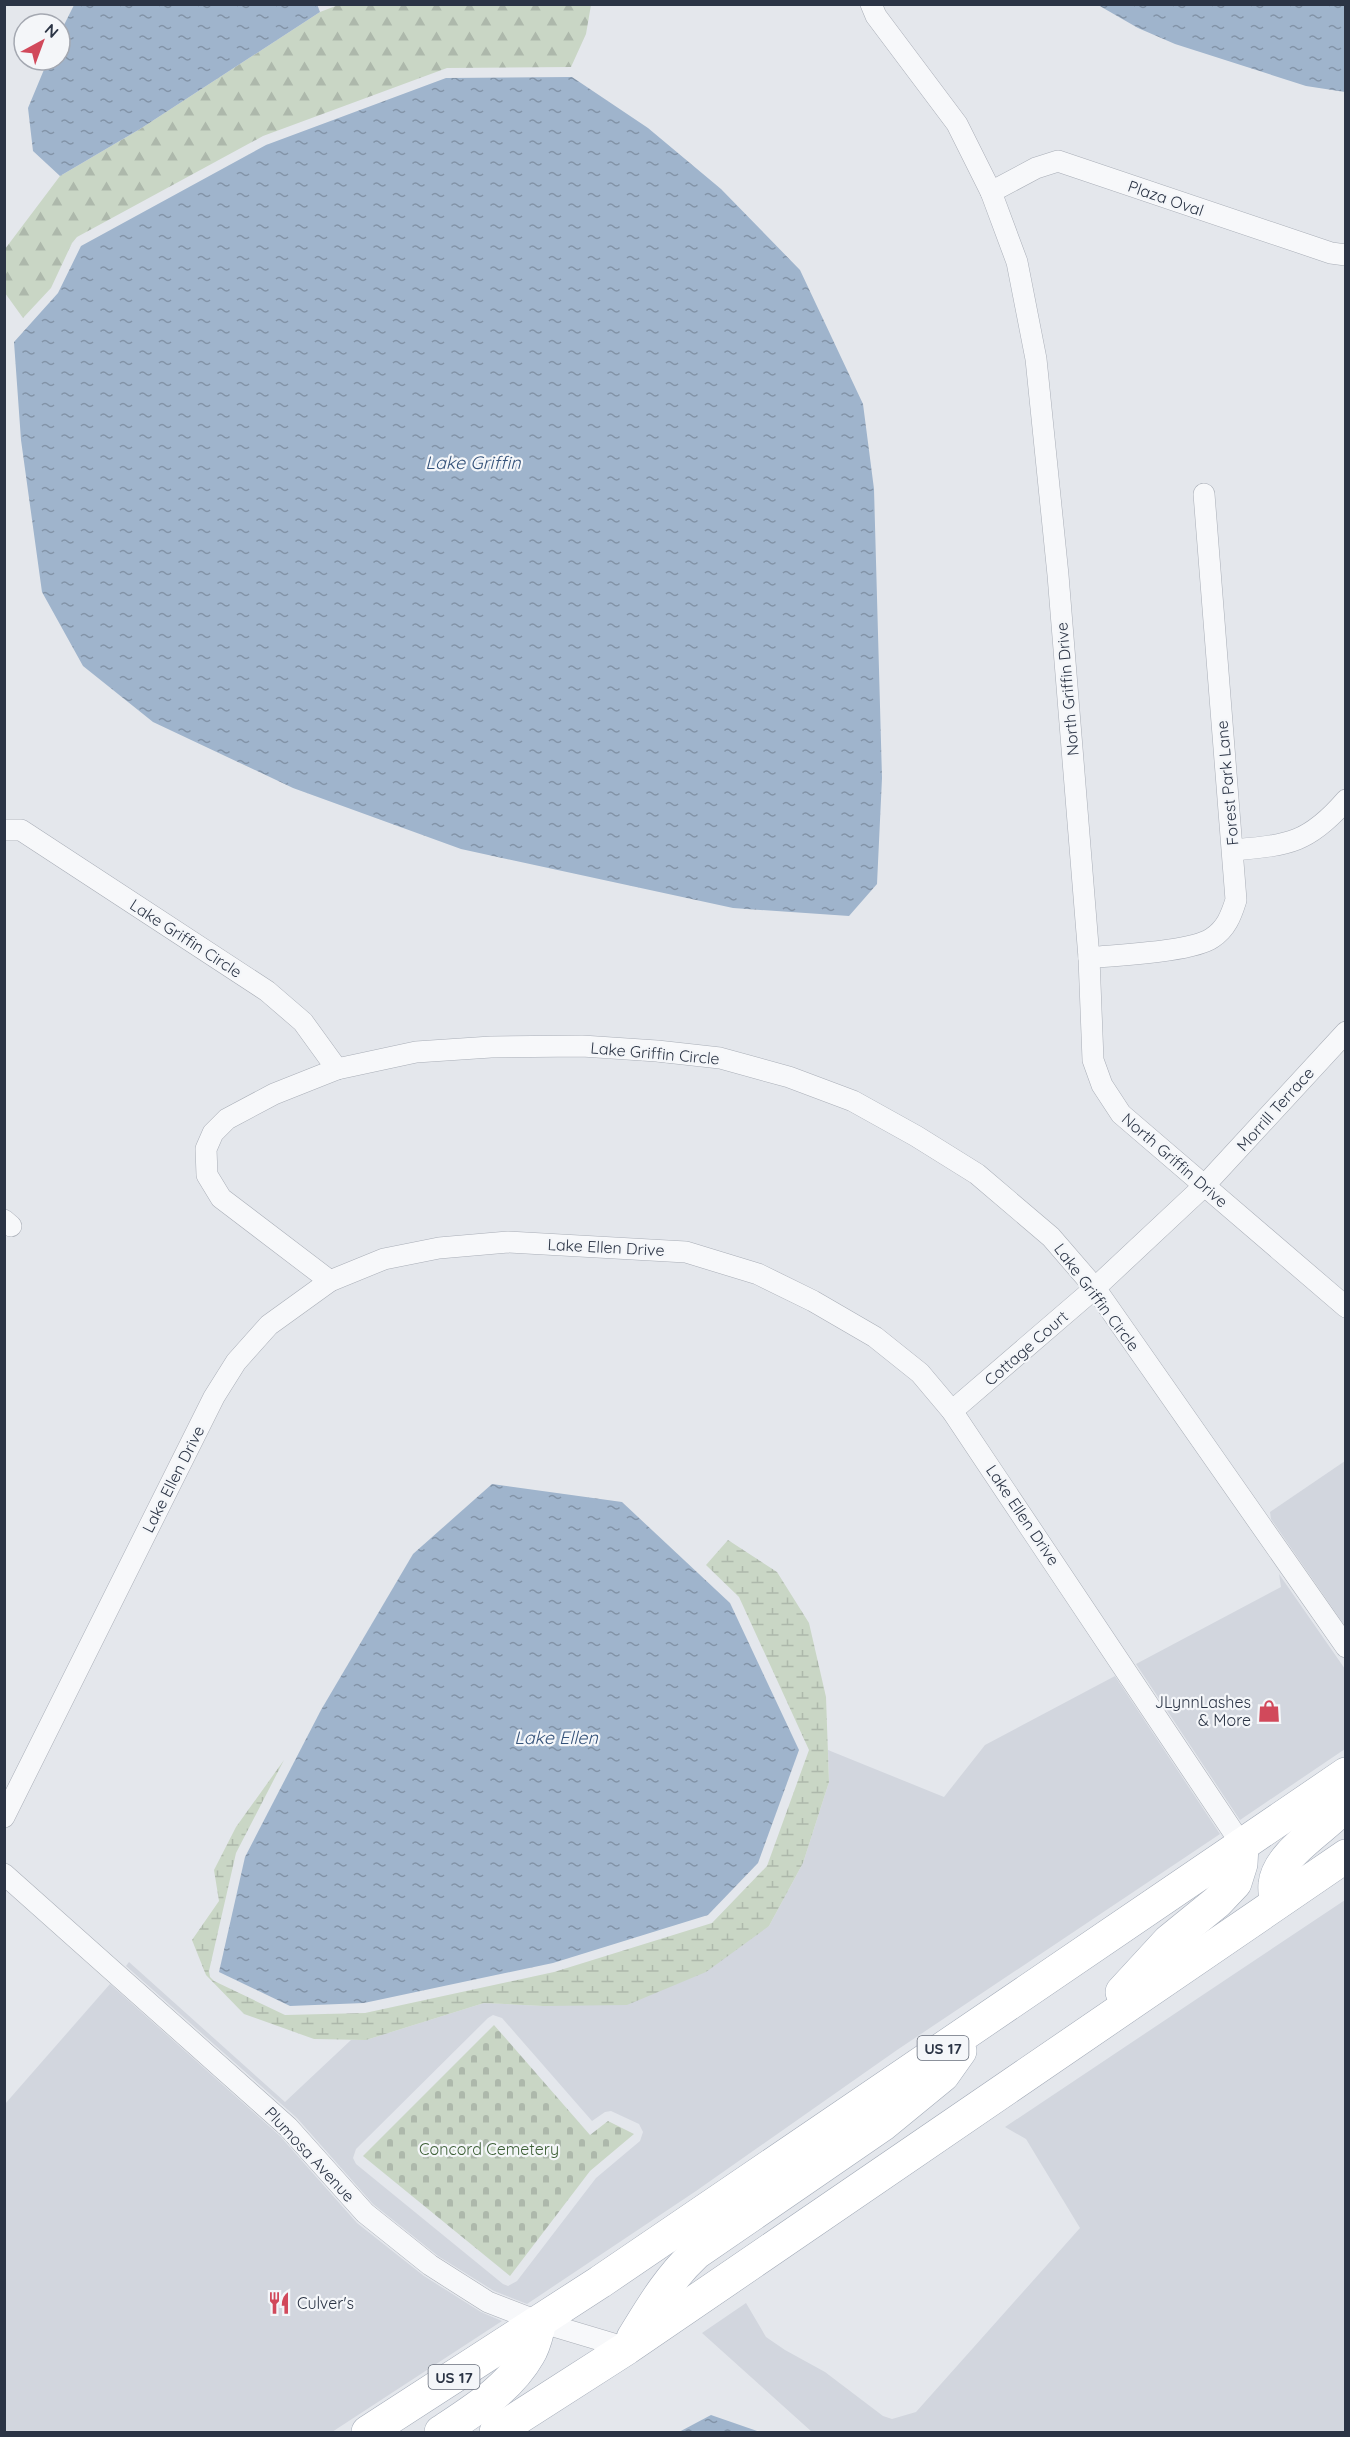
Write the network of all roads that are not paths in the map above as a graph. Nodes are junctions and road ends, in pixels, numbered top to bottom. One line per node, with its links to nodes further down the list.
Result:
1 (871, 4): 2 (street, North Griffin Drive)
2 (991, 192): 3 (street, Plaza Oval); 8 (street, North Griffin Drive)
3 (1341, 258)
4 (1203, 494): 7 (street, Forest Park Lane)
5 (1346, 800): 7 (street)
6 (4, 830): 10 (street, Lake Griffin Circle)
7 (1233, 850): 8 (street, Forest Park Lane)
8 (1089, 958): 11 (street, North Griffin Drive)
9 (1346, 1032): 11 (street, Morrill Terrace)
10 (337, 1069): 12 (street); 13 (street, Lake Griffin Circle)
11 (1204, 1186): 13 (street, Cottage Court); 14 (street, North Griffin Drive)
12 (330, 1281): 15 (street, Lake Ellen Drive); 19 (street, Lake Ellen Drive)
13 (1095, 1288): 15 (street, Cottage Court); 16 (street, Lake Griffin Circle)
14 (1346, 1307)
15 (952, 1411): 20 (street, Lake Ellen Drive)
16 (1346, 1647)
17 (1346, 1774): 20 (main road, US 17)
18 (1346, 1804): 23 (main road)
19 (4, 1817)
20 (1242, 1845): 24 (main road, US 17); 25 (main road)
21 (1346, 1856): 23 (main road)
22 (4, 1874): 26 (street, Plumosa Avenue)
23 (1276, 1903): 25 (main road)
24 (983, 2021): 26 (main road, US 17); 27 (main road)
25 (1082, 2035): 27 (main road)
26 (540, 2322): 27 (street, Plumosa Avenue); 28 (main road, US 17); 29 (main road)
27 (627, 2348): 30 (main road)
28 (368, 2433)
29 (441, 2433)
30 (496, 2433)

